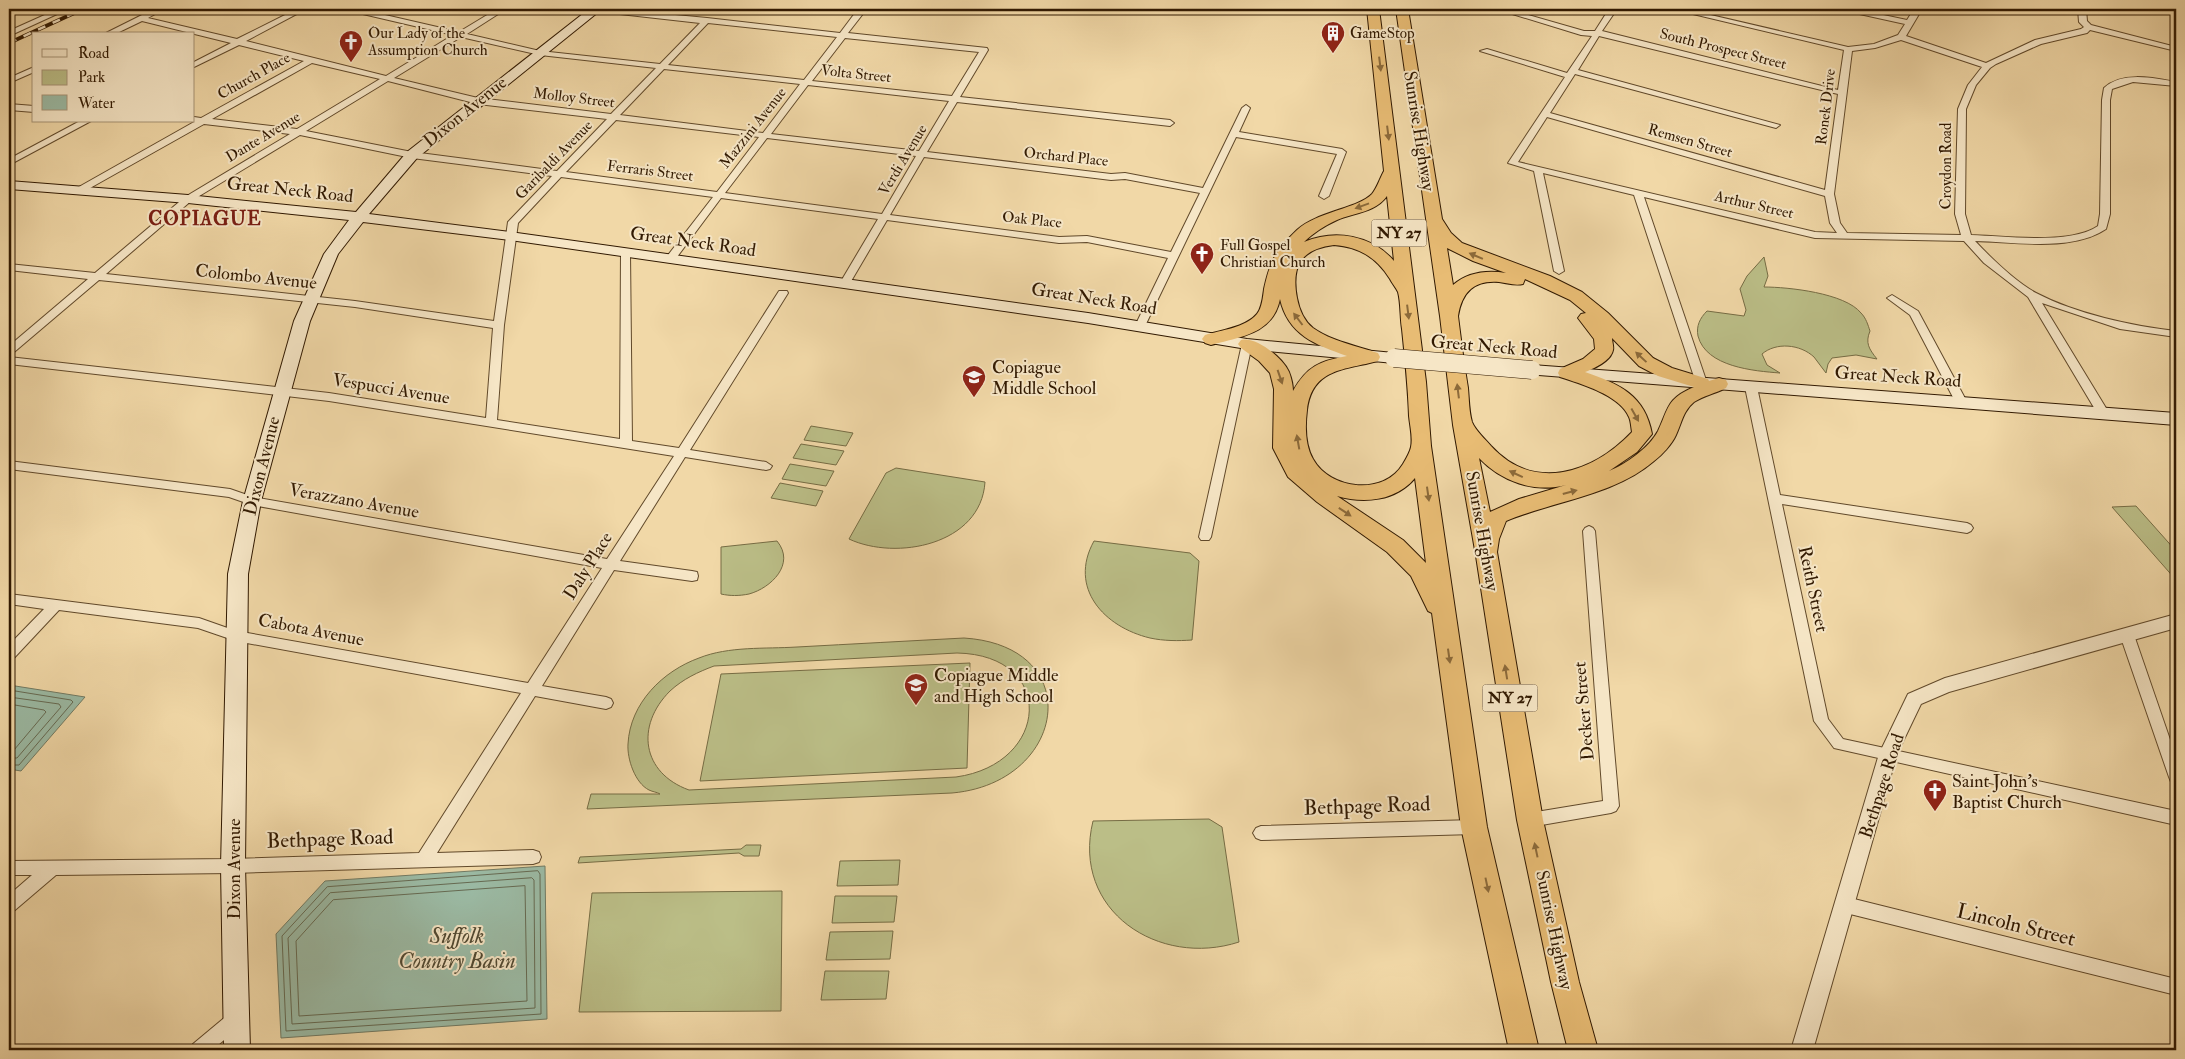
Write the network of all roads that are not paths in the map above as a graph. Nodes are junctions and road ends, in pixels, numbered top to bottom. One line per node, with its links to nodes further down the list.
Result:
1 (58, 9): 22 (street)
2 (160, 9): 16 (street)
3 (302, 9): 26 (street)
4 (350, 9): 23 (street, Volta Street)
5 (502, 9): 23 (street, Dante Avenue)
6 (595, 9): 17 (street); 30 (main road, Dixon Avenue)
7 (1373, 9): 62 (highway, Sunrise Highway / NY 27, one-way to 62)
8 (1402, 9): 72 (highway, Sunrise Highway / NY 27)
9 (1500, 9): 21 (street, South Prospect Street)
10 (1613, 9): 21 (street)
11 (1676, 9): 27 (street)
12 (1846, 9): 18 (street)
13 (1918, 9): 18 (street)
14 (2082, 9): 19 (street)
15 (858, 15): 24 (street, Mazzini Avenue)
16 (140, 18): 20 (street); 26 (street, Molloy Street)
17 (706, 20): 24 (street); 33 (street, Garibaldi Avenue)
18 (1910, 23): 25 (street)
19 (2088, 28): 28 (street); 34 (street, Croydon Road)
20 (112, 32)
21 (1597, 33): 36 (street); 41 (street, South Prospect Street)
22 (9, 34)
23 (460, 35): 30 (street, Volta Street); 37 (street, Dante Avenue)
24 (843, 35): 39 (street, Mazzini Avenue); 42 (street, Verdi Avenue)
25 (1901, 37): 27 (street, Ronek Drive); 34 (street)
26 (239, 42): 31 (street, Molloy Street); 32 (street)
27 (1848, 49): 41 (street, Ronek Drive)
28 (2176, 49)
29 (1484, 51): 36 (street)
30 (540, 53): 33 (street, Volta Street); 43 (main road, Dixon Avenue)
31 (311, 60): 37 (street, Molloy Street); 50 (street, Church Place)
32 (195, 64)
33 (663, 66): 39 (street, Volta Street); 49 (street, Garibaldi Avenue)
34 (1987, 66): 77 (street, Croydon Road)
35 (32, 70): 38 (street)
36 (1570, 74): 47 (street); 54 (street)
37 (386, 79): 43 (street, Molloy Street); 55 (street, Dante Avenue)
38 (9, 81)
39 (806, 82): 42 (street, Volta Street); 57 (street, Mazzini Avenue)
40 (2176, 84): 77 (street, Arthur Street)
41 (1842, 93): 68 (street, Ronek Drive)
42 (956, 99): 53 (street, Volta Street); 58 (street, Verdi Avenue)
43 (478, 101): 49 (street, Molloy Street); 59 (main road, Dixon Avenue)
44 (9, 107): 45 (street)
45 (29, 107): 48 (street)
46 (1246, 108): 56 (street)
47 (1544, 114): 61 (street, Arthur Street); 68 (street, Remsen Street)
48 (9, 116)
49 (614, 117): 57 (street, Molloy Street); 63 (street, Garibaldi Avenue)
50 (198, 120): 55 (street, Ferraris Street)
51 (85, 122): 60 (street)
52 (195, 122): 65 (street, Church Place)
53 (1170, 123)
54 (1776, 125)
55 (297, 132): 59 (street, Ferraris Street); 71 (street, Dante Avenue)
56 (1234, 134): 66 (street); 70 (street)
57 (764, 136): 58 (street, Molloy Street); 69 (street, Mazzini Avenue)
58 (922, 154): 66 (street, Orchard Place); 74 (street, Verdi Avenue)
59 (412, 155): 63 (street, Ferraris Street); 73 (main road, Dixon Avenue)
60 (9, 162)
61 (1538, 169): 67 (street, Arthur Street); 82 (street)
62 (1392, 171): 85 (highway, Sunrise Highway / NY 27); 94 (highway, one-way to 94)
63 (559, 174): 69 (street, Ferraris Street); 76 (street, Garibaldi Avenue)
64 (9, 185): 65 (main road, Great Neck Road)
65 (80, 190): 71 (main road, Great Neck Road)
66 (1205, 191): 79 (street)
67 (1638, 193): 75 (street, Arthur Street); 100 (street)
68 (1829, 194): 75 (street, Ronek Drive)
69 (719, 195): 74 (street, Ferraris Street); 80 (street, Mazzini Avenue)
70 (1324, 196)
71 (188, 199): 73 (main road, Great Neck Road); 83 (street, Dante Avenue)
72 (1432, 214): 90 (highway, Sunrise Highway / NY 27); 100 (highway, one-way to 72)
73 (359, 217): 76 (main road, Great Neck Road); 89 (main road, Dixon Avenue)
74 (884, 217): 79 (street, Oak Place); 84 (street, Verdi Avenue)
75 (1844, 235): 77 (street, Arthur Street)
76 (510, 236): 78 (main road, Great Neck Road); 91 (street, Garibaldi Avenue)
77 (1967, 238): 87 (street, Croydon Road)
78 (625, 253): 80 (main road, Great Neck Road); 108 (street)
79 (1175, 256): 92 (street)
80 (670, 259): 84 (main road, Great Neck Road)
81 (9, 267): 83 (street, Colombo Avenue)
82 (1559, 271)
83 (95, 278): 89 (street, Colombo Avenue); 96 (street, Dante Avenue)
84 (845, 283): 92 (main road, Great Neck Road)
85 (1405, 290): 97 (highway, one-way to 85); 109 (highway, Sunrise Highway / NY 27, one-way to 109)
86 (783, 293): 110 (street, Daly Place)
87 (2032, 295): 93 (street); 104 (street, Croydon Road)
88 (1892, 298): 103 (street)
89 (310, 299): 91 (street, Colombo Avenue); 102 (main road, Dixon Avenue)
90 (1448, 316): 99 (highway); 107 (highway, Sunrise Highway / NY 27, one-way to 90)
91 (500, 325): 106 (street, Garibaldi Avenue)
92 (1140, 326): 94 (main road, Great Neck Road)
93 (2176, 334)
94 (1211, 339): 95 (main road, Great Neck Road)
95 (1247, 344): 97 (main road, Great Neck Road); 117 (street); 124 (highway, one-way to 124)
96 (9, 351)
97 (1370, 356): 99 (main road, Great Neck Road, bridge); 109 (highway, one-way to 97)
98 (9, 361): 102 (street, Vespucci Avenue)
99 (1566, 372): 100 (main road, Great Neck Road); 107 (highway, one-way to 107)
100 (1710, 383): 101 (main road, Great Neck Road); 118 (highway, one-way to 100)
101 (1751, 387): 103 (main road, Great Neck Road); 113 (street, Reith Street)
102 (281, 390): 106 (street, Vespucci Avenue); 114 (main road, Dixon Avenue)
103 (1961, 402): 104 (main road, Great Neck Road)
104 (2103, 413): 105 (main road, Great Neck Road)
105 (2176, 419)
106 (491, 422): 108 (street, Vespucci Avenue)
107 (1463, 425): 118 (highway, Sunrise Highway / NY 27)
108 (626, 443): 110 (street, Vespucci Avenue)
109 (1421, 446): 124 (highway, Sunrise Highway / NY 27, one-way to 124)
110 (683, 453): 112 (street, Vespucci Avenue); 119 (street, Daly Place)
111 (9, 466): 114 (street, Verazzano Avenue)
112 (766, 466)
113 (1775, 499): 115 (street); 130 (street, Reith Street)
114 (252, 501): 119 (street, Verazzano Avenue); 125 (main road, Dixon Avenue)
115 (1967, 528)
116 (1588, 531): 133 (street, Decker Street)
117 (1205, 537)
118 (1487, 556): 133 (highway, Sunrise Highway / NY 27, one-way to 118)
119 (611, 565): 120 (street, Verazzano Avenue); 128 (street, Daly Place)
120 (692, 576)
121 (9, 599): 122 (street, Cabota Avenue)
122 (56, 605): 125 (street, Cabota Avenue); 127 (street)
123 (2176, 621): 126 (street, Bethpage Road)
124 (1444, 623): 134 (highway, Sunrise Highway / NY 27, one-way to 134)
125 (236, 636): 128 (street, Cabota Avenue); 138 (main road, Dixon Avenue)
126 (2127, 636): 130 (street, Bethpage Road); 131 (street)
127 (9, 654)
128 (532, 691): 129 (street, Cabota Avenue); 137 (street, Daly Place)
129 (606, 704)
130 (1888, 754): 132 (street, Reith Street); 142 (street, Bethpage Road)
131 (2176, 778)
132 (2176, 818)
133 (1530, 820): 148 (highway, Sunrise Highway / NY 27, one-way to 133)
134 (1474, 826): 135 (street, Bethpage Road); 147 (highway, Sunrise Highway / NY 27, one-way to 147)
135 (1261, 833)
136 (533, 857): 137 (street, Bethpage Road)
137 (424, 859): 138 (street, Bethpage Road)
138 (233, 866): 140 (street, Bethpage Road); 144 (main road, Dixon Avenue)
139 (9, 868): 140 (street, Bethpage Road)
140 (51, 869): 141 (street)
141 (9, 905)
142 (1846, 905): 143 (street, Lincoln Street); 149 (street, Bethpage Road)
143 (2176, 987)
144 (235, 1020): 145 (street); 146 (main road, Dixon Avenue)
145 (198, 1050)
146 (237, 1050)
147 (1524, 1050)
148 (1583, 1050)
149 (1802, 1050)

